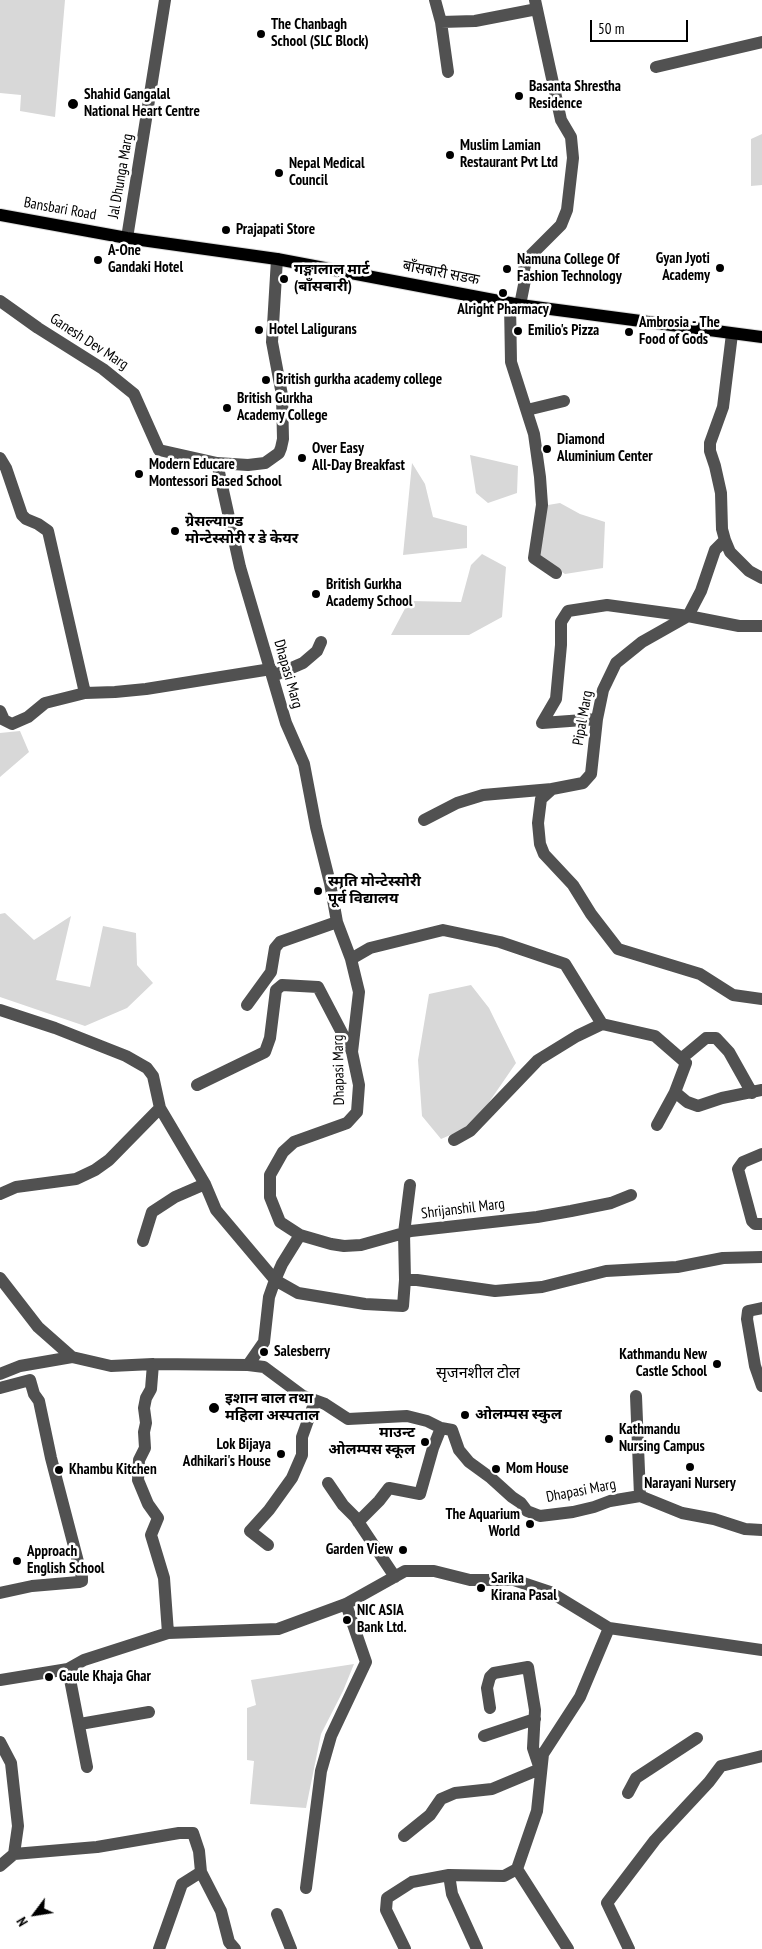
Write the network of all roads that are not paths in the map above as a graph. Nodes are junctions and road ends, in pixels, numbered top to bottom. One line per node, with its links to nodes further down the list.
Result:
1 (166, 0): 10 (street, Jal Dhunga Marg)
2 (435, 0): 4 (street)
3 (536, 5): 4 (street); 13 (street)
4 (441, 22): 7 (street)
5 (762, 42): 6 (street)
6 (656, 67)
7 (448, 72)
8 (0, 215): 9 (main road, Bansbari Road)
9 (114, 236): 10 (main road, बाँसबारी सडक)
10 (127, 238): 11 (main road, बाँसबारी सडक)
11 (277, 259): 13 (main road, बाँसबारी सडक); 19 (street)
12 (0, 301): 19 (street, Ganesh Dev Marg)
13 (515, 304): 14 (main road, बाँसबारी सडक); 17 (street)
14 (732, 334): 15 (main road, बाँसबारी सडक); 20 (street)
15 (762, 337)
16 (564, 401): 17 (street)
17 (527, 410): 21 (street)
18 (0, 458): 27 (street)
19 (217, 463): 26 (street, Dhapasi Marg)
20 (725, 540): 22 (street); 23 (street)
21 (556, 573)
22 (762, 578)
23 (688, 616): 24 (street); 29 (street, Pipal Marg); 29 (street)
24 (762, 626)
25 (321, 642): 26 (street)
26 (272, 672): 27 (street); 32 (street, Dhapasi Marg)
27 (85, 693): 28 (street)
28 (0, 711)
29 (597, 719): 30 (street, Pipal Marg)
30 (552, 789): 31 (street, Pipal Marg); 34 (street)
31 (424, 820)
32 (337, 922): 33 (street, Dhapasi Marg); 35 (street)
33 (351, 959): 37 (street); 38 (street, Dhapasi Marg)
34 (762, 998)
35 (247, 1005)
36 (0, 1010): 43 (street)
37 (602, 1024): 39 (street); 45 (street)
38 (352, 1052): 40 (street); 53 (street, Dhapasi Marg)
39 (682, 1058): 41 (street); 42 (street)
40 (197, 1085)
41 (675, 1092): 42 (street); 44 (street)
42 (757, 1092)
43 (160, 1108): 47 (street); 49 (street)
44 (656, 1125)
45 (454, 1140)
46 (762, 1154): 51 (street)
47 (205, 1184): 54 (street); 57 (street)
48 (410, 1185): 52 (street)
49 (0, 1194)
50 (631, 1195): 52 (street, Shrijanshil Marg)
51 (762, 1224)
52 (404, 1233): 53 (street, Shrijanshil Marg); 58 (street)
53 (300, 1235): 57 (street)
54 (143, 1241)
55 (762, 1257): 58 (street)
56 (0, 1278): 61 (street)
57 (274, 1280): 58 (street); 63 (street)
58 (405, 1280)
59 (762, 1308): 60 (street)
60 (757, 1347): 65 (street)
61 (72, 1357): 62 (street, Dhapasi Marg); 64 (street)
62 (153, 1364): 63 (street, Dhapasi Marg); 79 (street)
63 (248, 1365): 68 (street, Dhapasi Marg)
64 (0, 1374)
65 (762, 1386)
66 (0, 1388): 76 (street)
67 (636, 1396): 71 (street)
68 (315, 1401): 69 (street, Dhapasi Marg); 74 (street)
69 (441, 1428): 71 (street, Dhapasi Marg); 72 (street)
70 (328, 1483): 72 (street)
71 (640, 1496): 73 (street)
72 (358, 1522): 75 (street)
73 (762, 1530)
74 (268, 1545)
75 (395, 1577): 77 (street); 78 (street)
76 (0, 1593)
77 (346, 1604): 79 (street); 100 (street)
78 (609, 1628): 80 (street); 92 (street)
79 (168, 1633): 81 (street)
80 (762, 1650)
81 (68, 1669): 82 (street); 86 (street)
82 (0, 1680)
83 (490, 1708): 85 (street)
84 (149, 1712): 86 (street)
85 (536, 1719): 87 (street); 92 (street)
86 (80, 1724): 91 (street)
87 (484, 1736)
88 (697, 1738): 93 (street)
89 (0, 1742): 95 (street)
90 (762, 1756): 108 (street)
91 (87, 1766)
92 (540, 1769): 94 (street); 97 (street)
93 (628, 1793)
94 (404, 1836)
95 (14, 1854): 96 (street); 98 (street)
96 (0, 1866)
97 (516, 1869): 99 (street); 107 (street)
98 (201, 1872): 102 (street); 103 (street)
99 (449, 1875): 105 (street); 106 (street)
100 (306, 1888)
101 (277, 1914): 104 (street)
102 (159, 1949)
103 (235, 1949)
104 (291, 1949)
105 (405, 1949)
106 (477, 1949)
107 (568, 1949)
108 (629, 1949)

